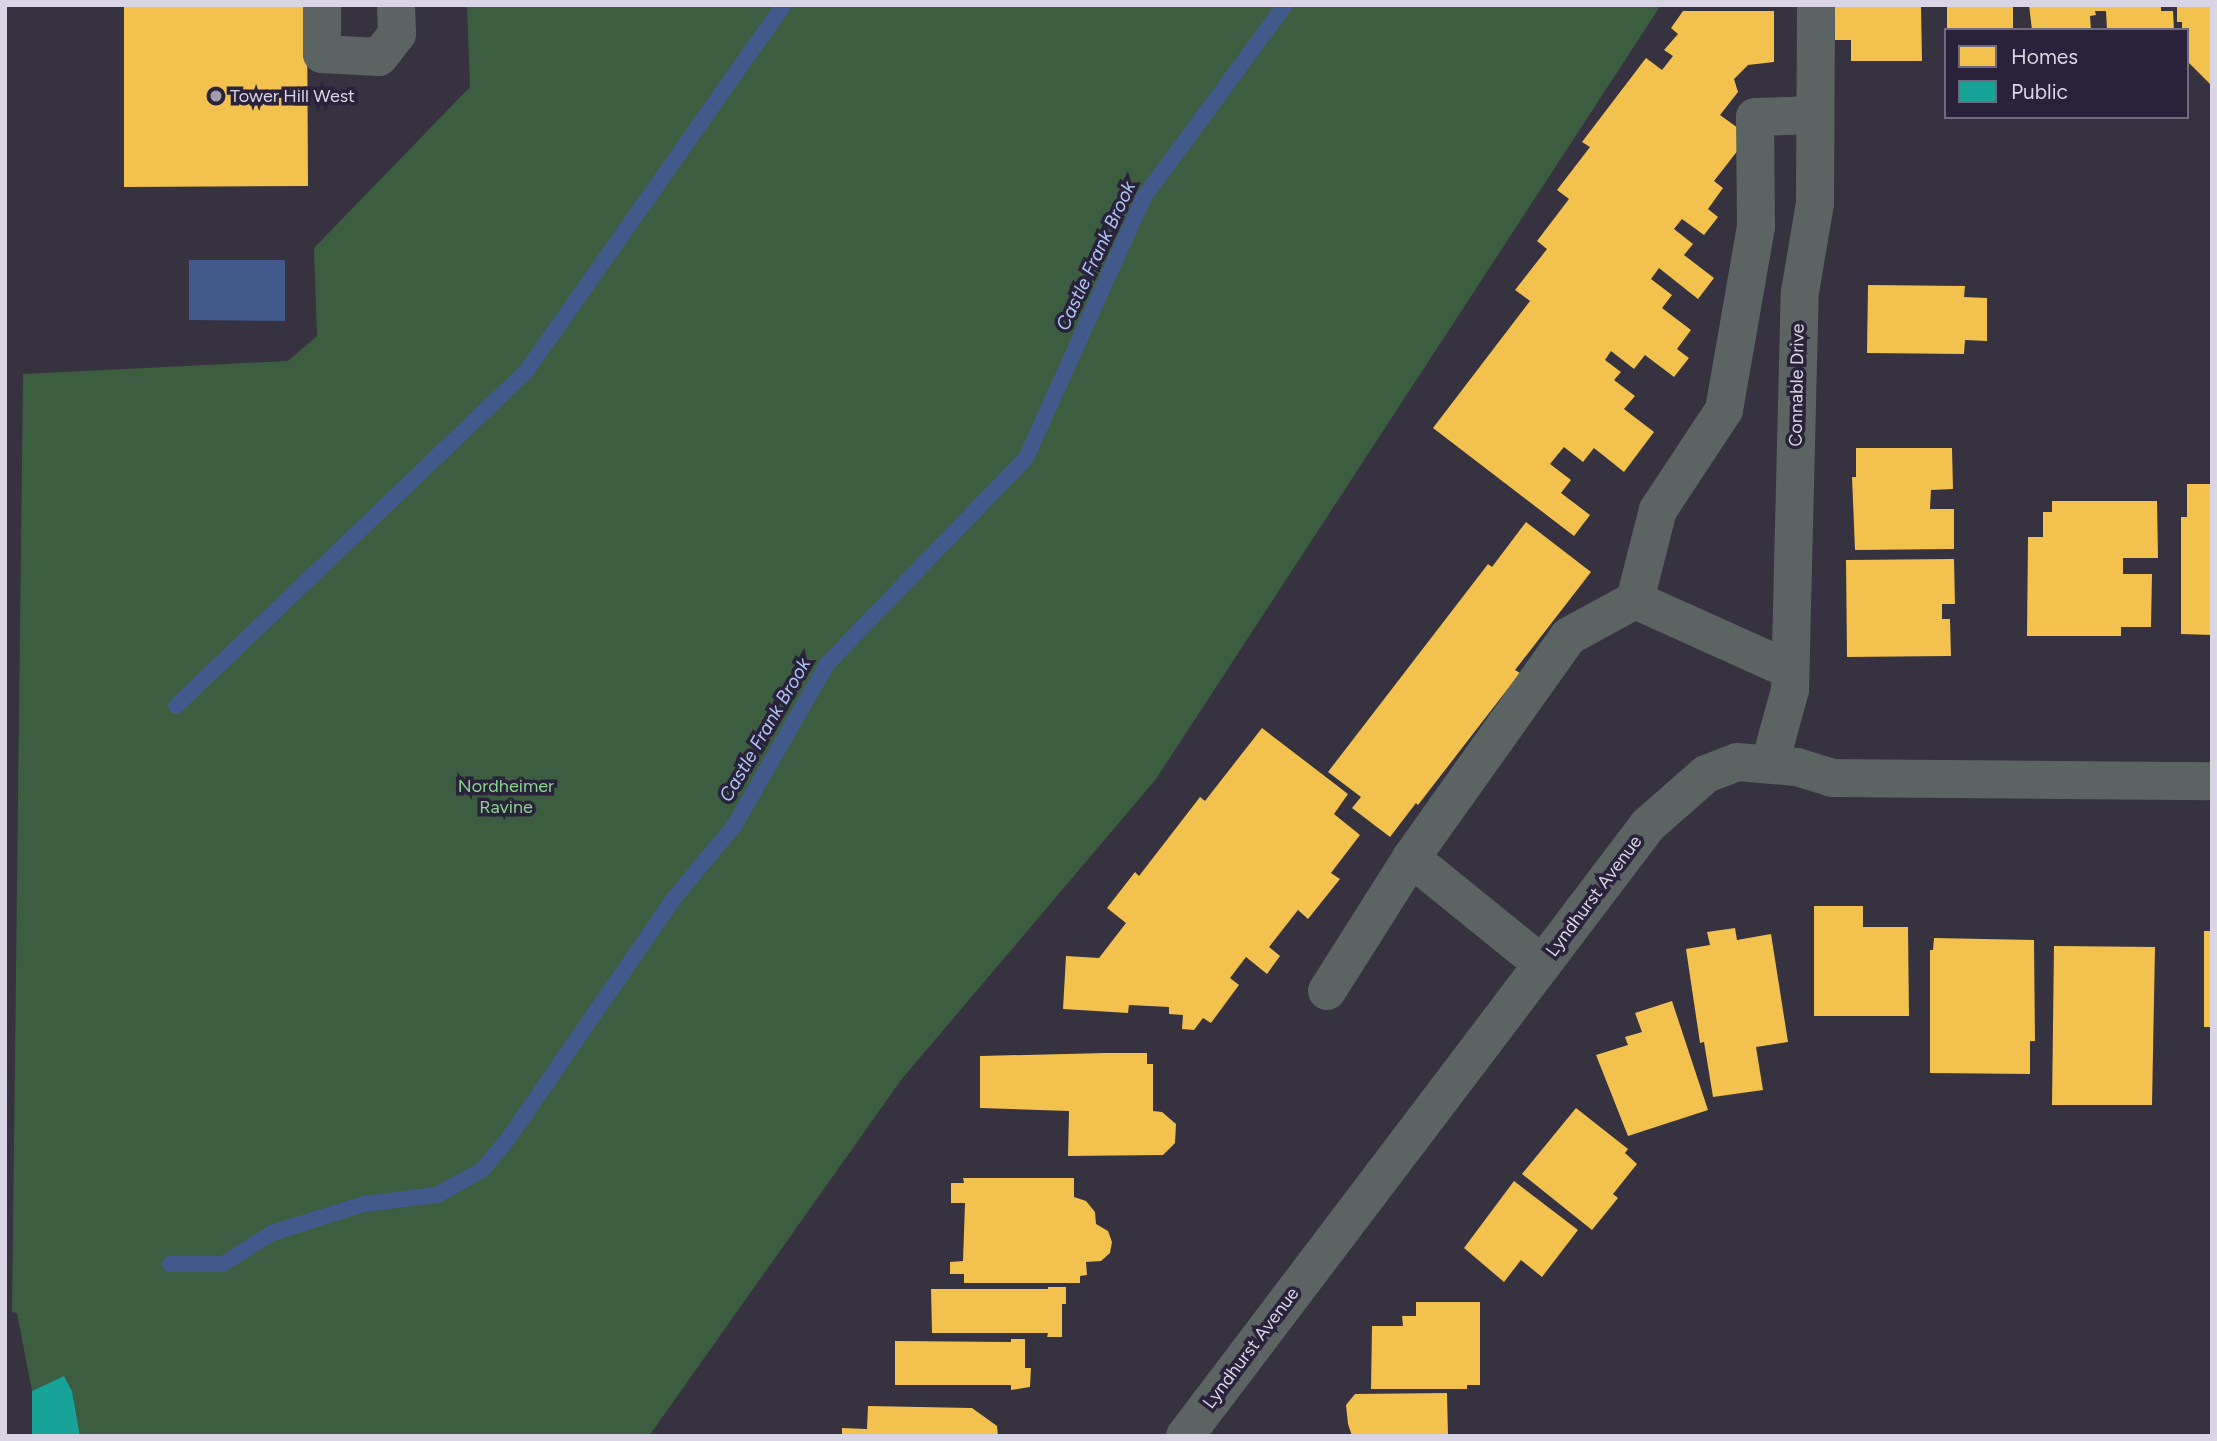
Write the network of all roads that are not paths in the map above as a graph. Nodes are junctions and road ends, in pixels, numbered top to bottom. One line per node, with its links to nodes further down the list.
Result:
1 (322, 5): 2 (street)
2 (396, 5)
3 (1816, 5): 4 (street, Connable Drive)
4 (1815, 116): 5 (street); 6 (street, Connable Drive)
5 (1636, 600): 6 (street); 9 (street)
6 (1790, 670): 7 (street, Connable Drive)
7 (1770, 763): 8 (street, Lyndhurst Avenue); 10 (street, Lyndhurst Avenue)
8 (2212, 781)
9 (1411, 858): 10 (street); 11 (street)
10 (1542, 964): 12 (street, Lyndhurst Avenue)
11 (1327, 991)
12 (1185, 1436)

